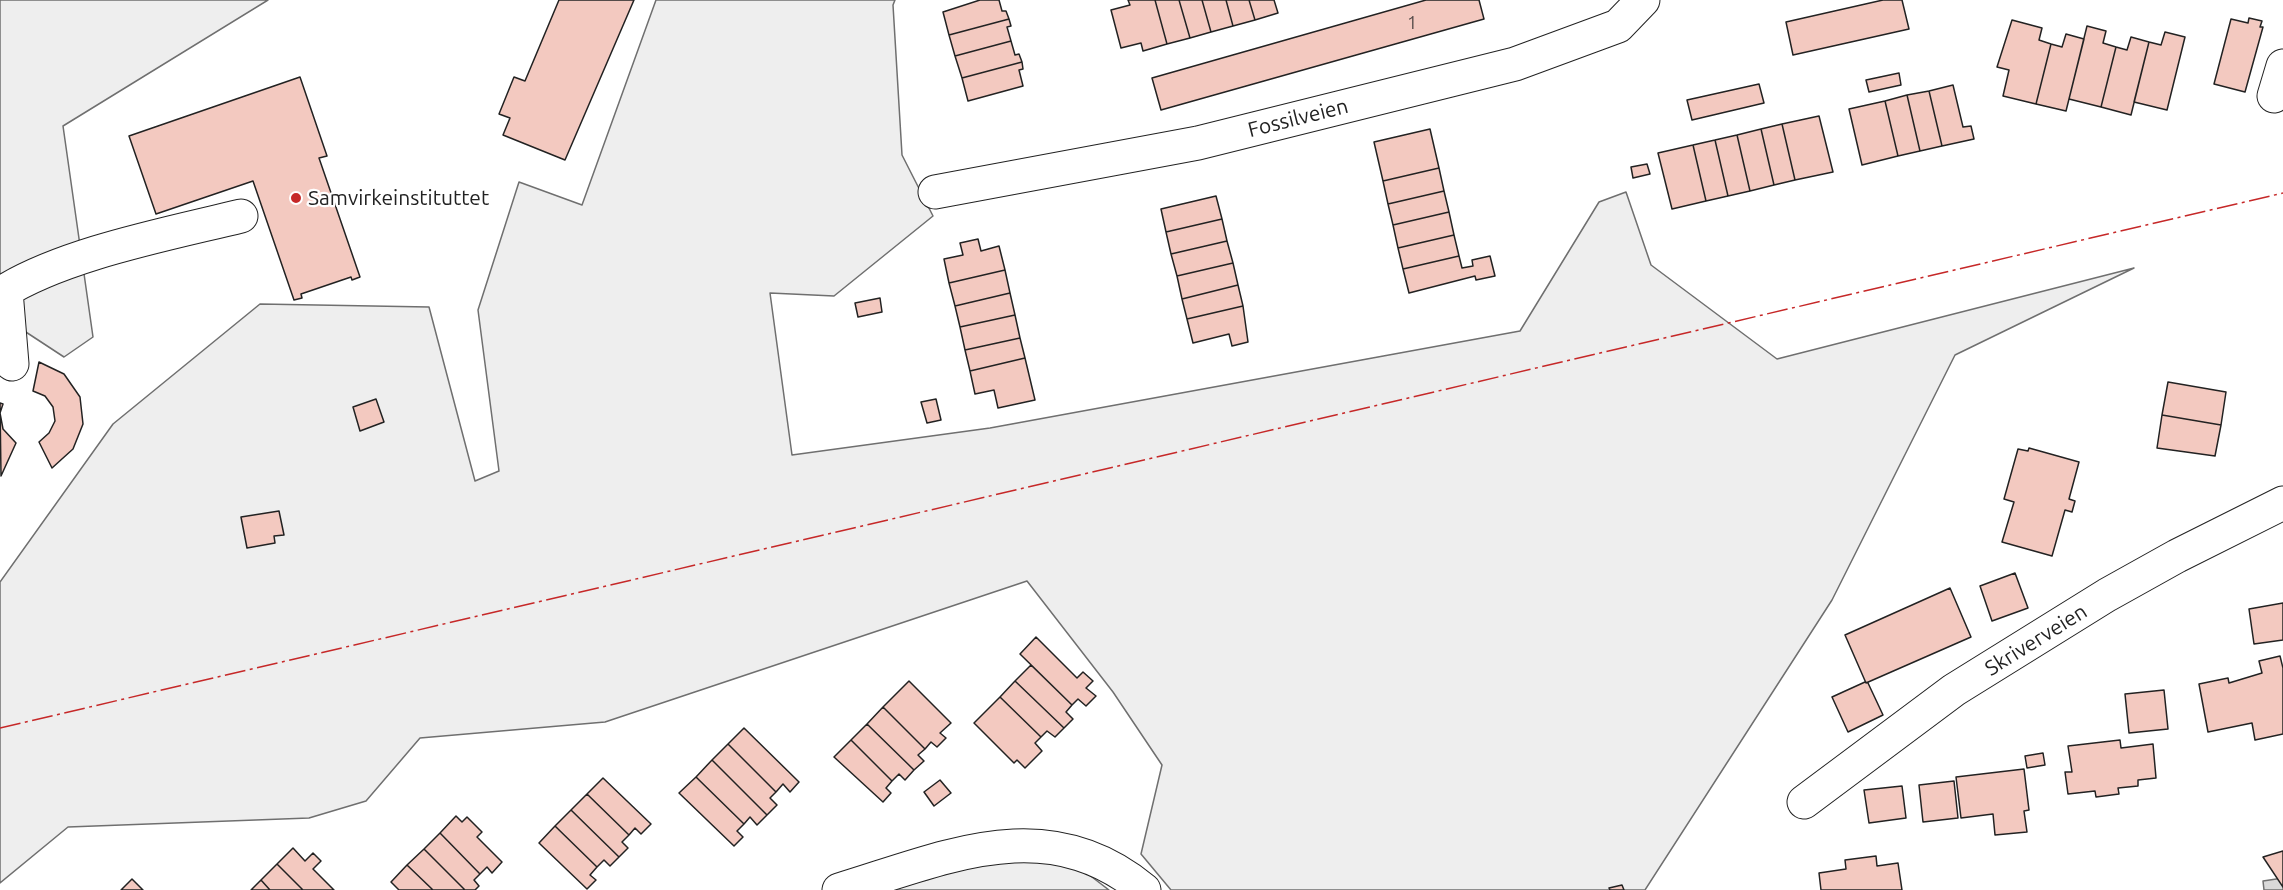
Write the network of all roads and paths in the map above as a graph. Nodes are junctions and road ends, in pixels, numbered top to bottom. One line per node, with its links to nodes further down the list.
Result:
1 (1643, 0): 2 (street, Fossilveien)
2 (935, 192)
3 (241, 216): 4 (street)
4 (8, 289): 5 (street)
5 (12, 364)
6 (2283, 503): 7 (street, Skriverveien)
7 (1804, 802)
8 (839, 890): 9 (street)
9 (1144, 890)

